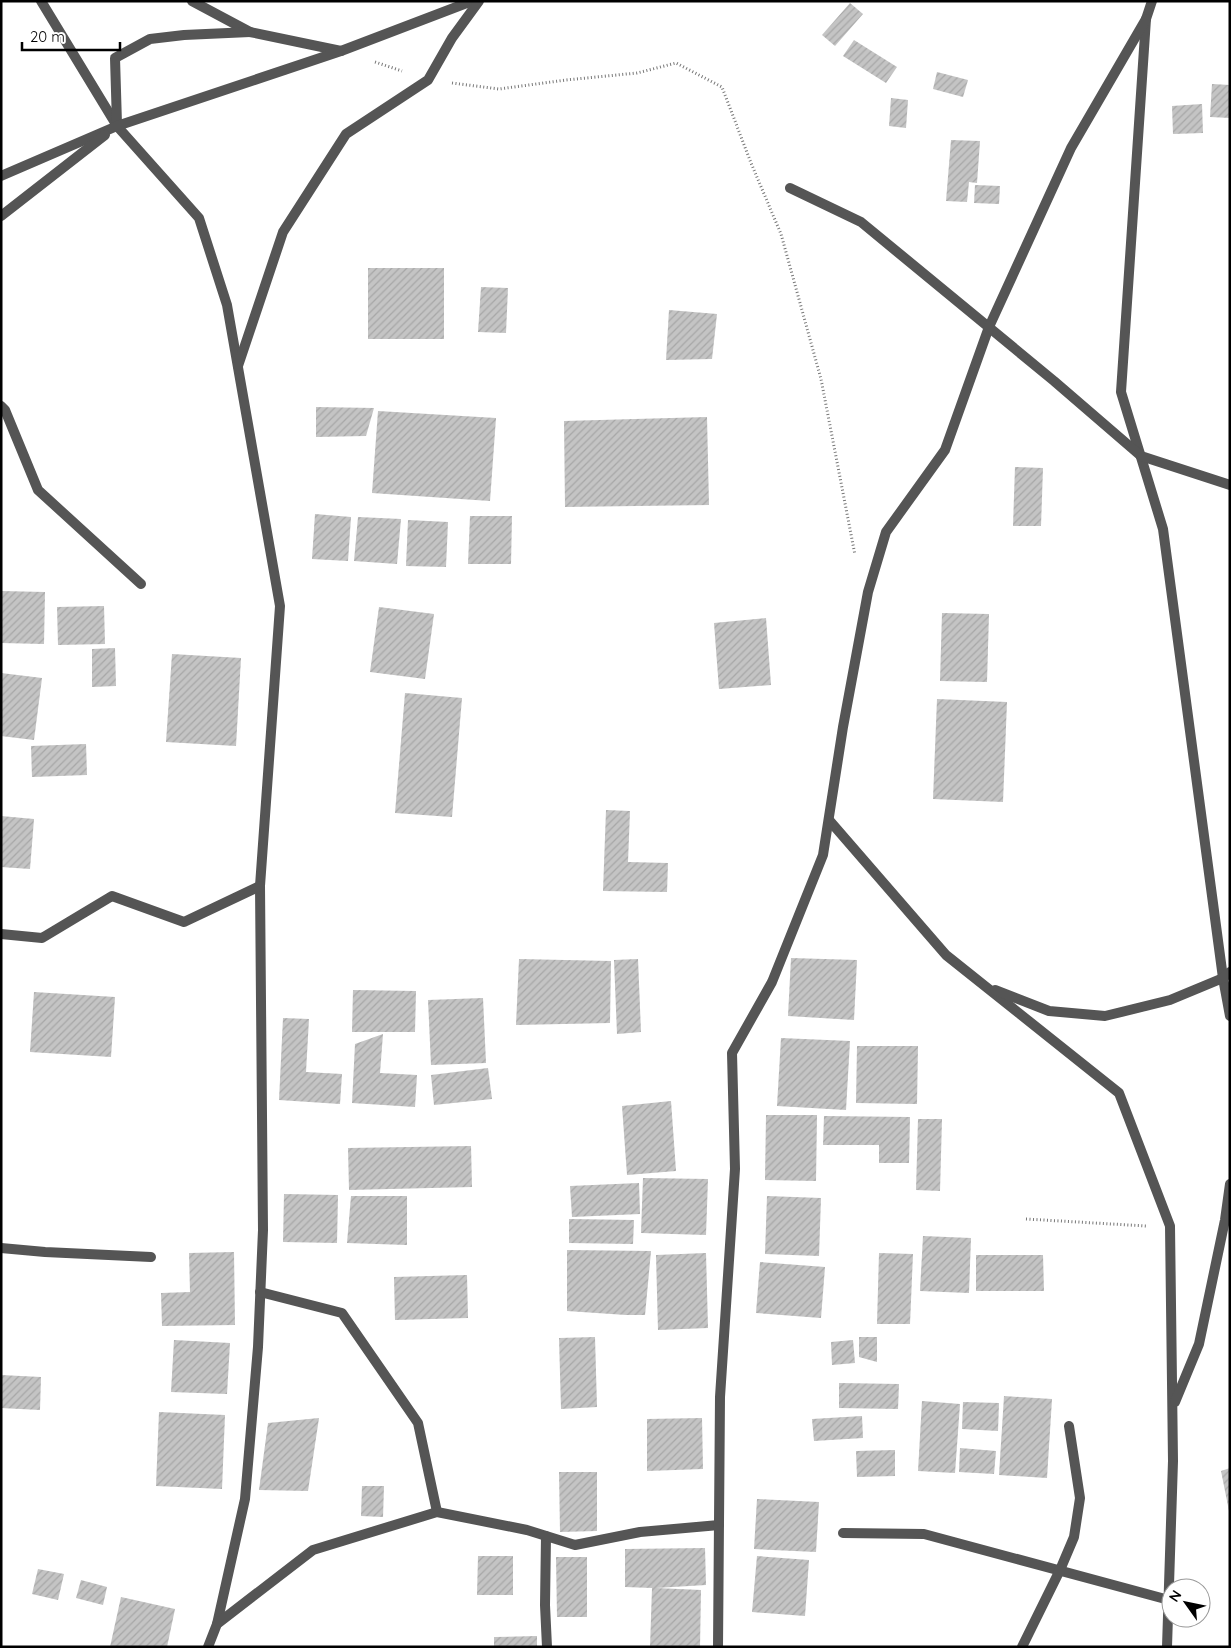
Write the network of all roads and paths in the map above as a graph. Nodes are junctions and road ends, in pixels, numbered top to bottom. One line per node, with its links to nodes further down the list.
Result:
1 (41, 1): 10 (street)
2 (192, 1): 7 (street)
3 (472, 1): 8 (street)
4 (479, 1): 9 (street)
5 (1152, 1): 6 (street)
6 (1146, 19): 14 (street); 17 (street)
7 (250, 32): 8 (street); 10 (street)
8 (341, 51): 9 (path); 10 (street)
9 (428, 80): 15 (street); 19 (path)
10 (117, 126): 11 (street); 13 (street); 15 (street)
11 (1, 176)
12 (790, 188): 14 (street)
13 (1, 216)
14 (989, 328): 17 (street); 21 (street)
15 (238, 367): 22 (street)
16 (1, 406): 20 (street)
17 (1141, 456): 18 (street); 24 (street)
18 (1230, 485)
19 (855, 555)
20 (141, 584)
21 (829, 820): 25 (street); 36 (street)
22 (260, 886): 23 (street); 32 (street)
23 (1, 934)
24 (1228, 975): 25 (street); 26 (street)
25 (985, 986): 29 (street)
26 (1230, 1016)
27 (1230, 1184): 33 (street)
28 (1026, 1219): 29 (path)
29 (1170, 1226): 33 (street)
30 (1, 1248): 31 (street)
31 (151, 1257)
32 (260, 1292): 35 (street); 42 (street)
33 (1172, 1408): 40 (street)
34 (1068, 1426): 39 (street)
35 (437, 1512): 38 (street); 42 (street)
36 (719, 1525): 38 (street); 46 (street)
37 (844, 1533): 39 (street)
38 (546, 1536): 45 (street)
39 (1060, 1570): 41 (street); 47 (street)
40 (1170, 1578)
41 (1161, 1598)
42 (218, 1624): 44 (street)
43 (1168, 1628): 48 (street)
44 (208, 1647)
45 (546, 1647)
46 (718, 1647)
47 (1022, 1647)
48 (1167, 1647)

